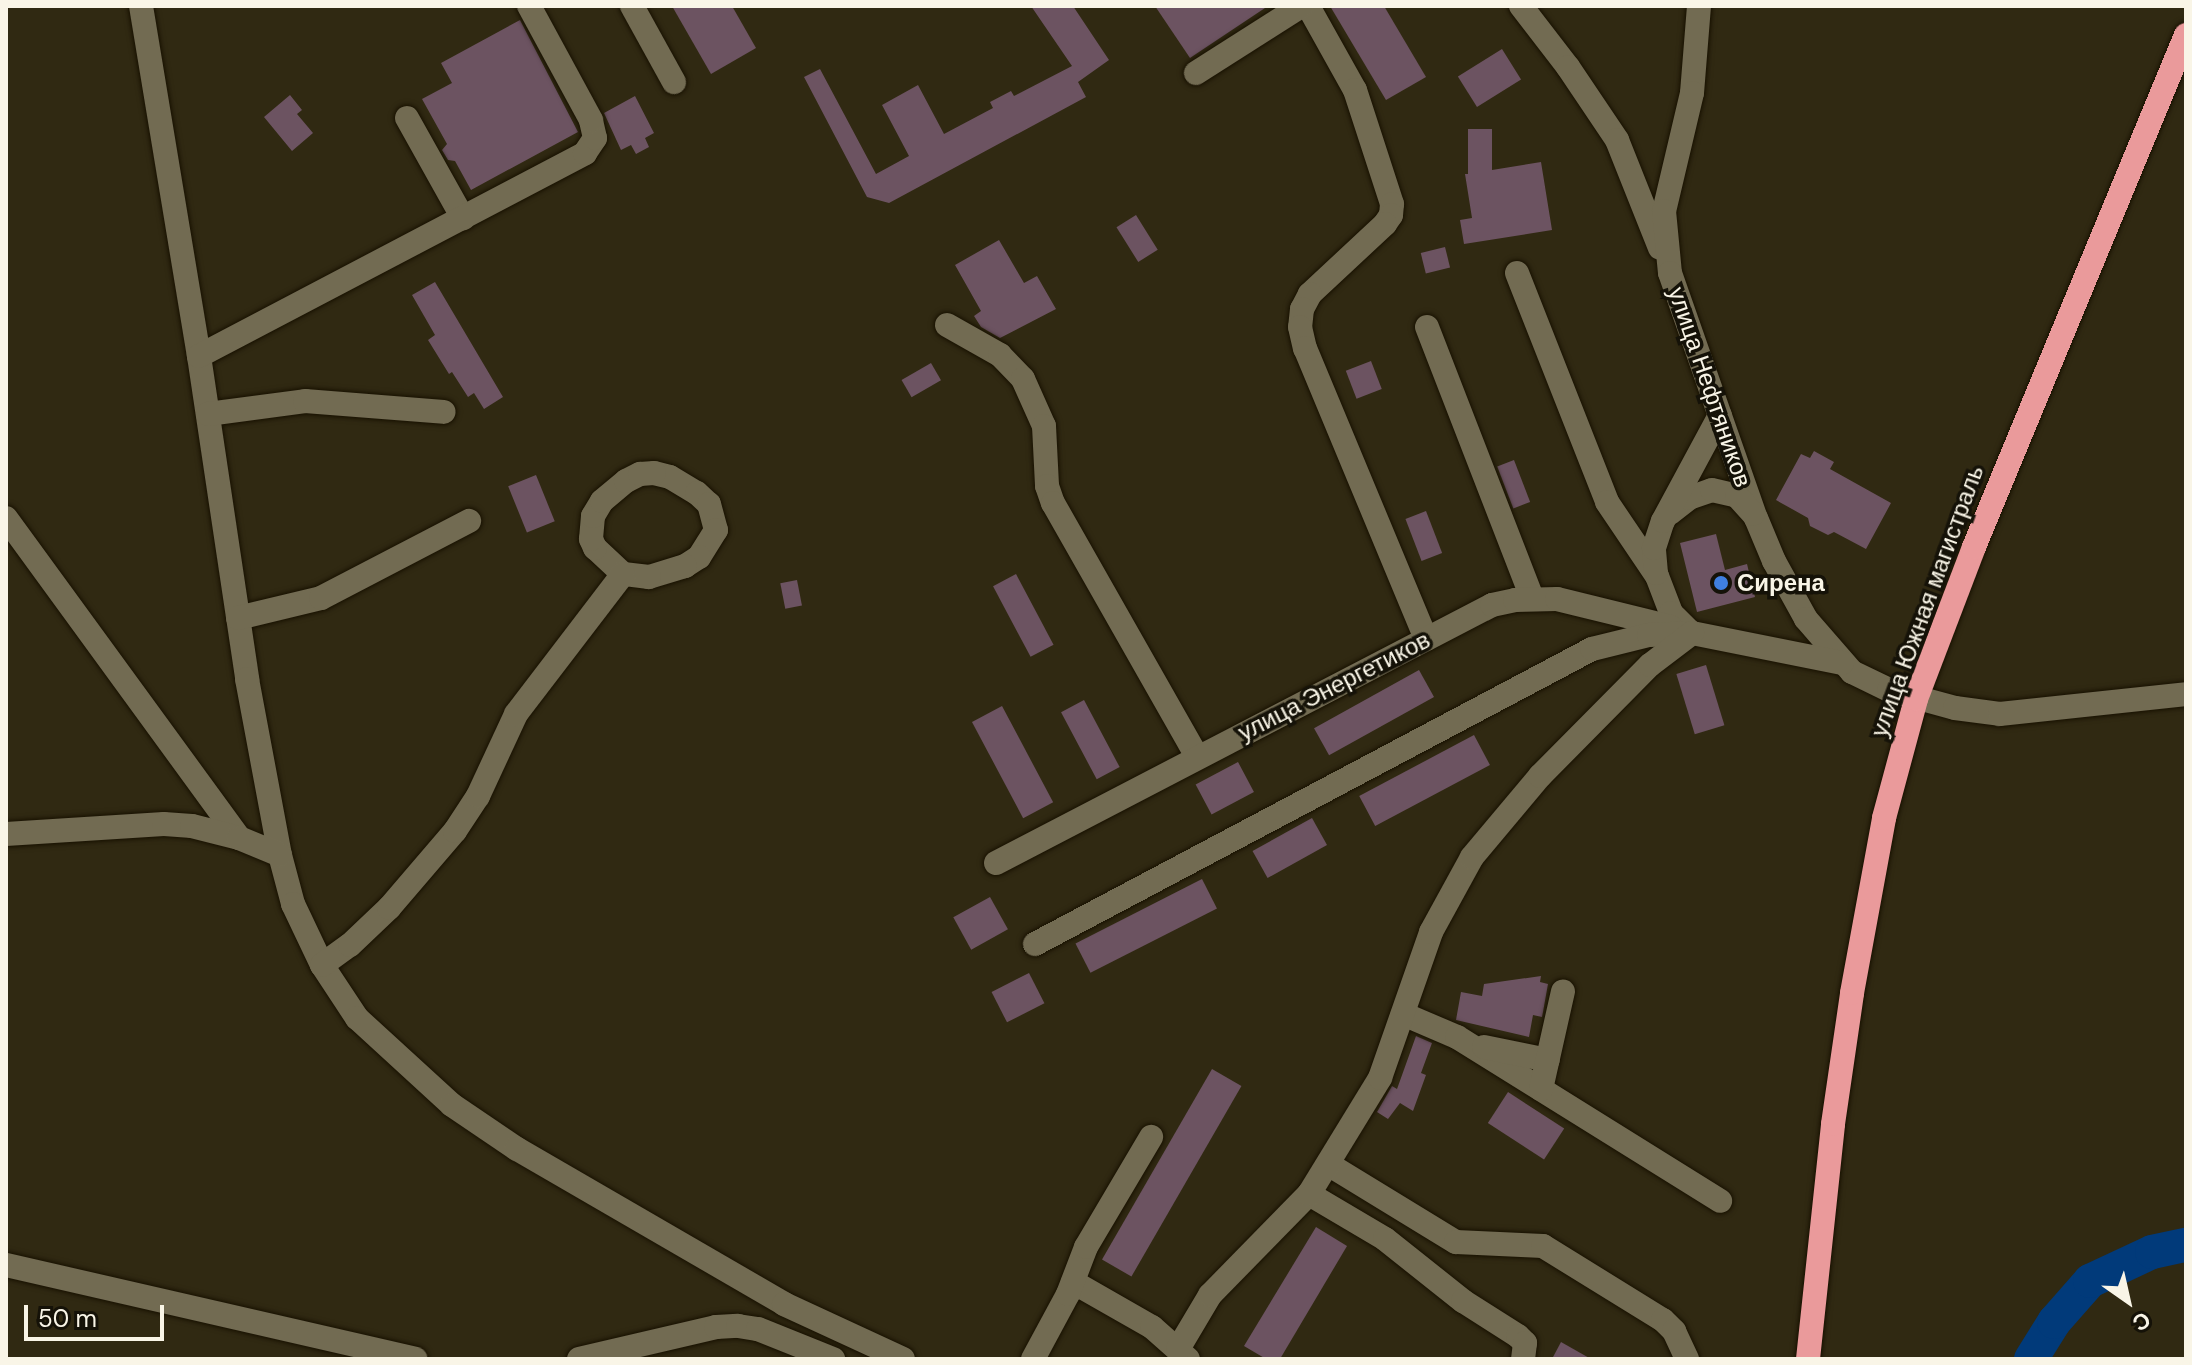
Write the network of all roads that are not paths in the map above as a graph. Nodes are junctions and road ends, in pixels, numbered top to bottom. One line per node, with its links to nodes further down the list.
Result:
1 (141, 6): 17 (street)
2 (529, 6): 12 (street)
3 (632, 6): 10 (street)
4 (1301, 6): 9 (street)
5 (1308, 6): 30 (street)
6 (1521, 6): 14 (street)
7 (1699, 6): 14 (street, улица Нефтяников)
8 (2186, 35): 33 (highway, улица Южная магистраль)
9 (1196, 73)
10 (674, 82)
11 (407, 118): 12 (street)
12 (463, 218): 17 (street)
13 (1517, 273): 26 (street)
14 (1670, 273): 20 (street, улица Нефтяников)
15 (947, 325): 34 (street)
16 (1427, 327): 27 (street)
17 (199, 356): 19 (street)
18 (444, 412): 19 (street)
19 (208, 414): 28 (street)
20 (1720, 415): 22 (street, улица Нефтяников); 24 (street)
21 (6, 518): 36 (street)
22 (1756, 518): 24 (street); 31 (street, улица Нефтяников)
23 (469, 521): 28 (street)
24 (1663, 521): 26 (street)
25 (623, 574): 25 (street); 40 (street)
26 (1657, 576): 29 (street)
27 (1532, 598): 29 (street, улица Энергетиков); 30 (street, улица Энергетиков)
28 (238, 618): 37 (street)
29 (1692, 633): 31 (street); 39 (street); 42 (street)
30 (1426, 639): 34 (street, улица Энергетиков)
31 (1842, 663): 33 (street, улица Нефтяников)
32 (2186, 694): 33 (street, улица Нефтяников)
33 (1916, 699): 60 (highway, улица Южная магистраль)
34 (1197, 756): 38 (street, улица Энергетиков)
35 (6, 834): 36 (street)
36 (239, 838): 37 (street)
37 (280, 855): 40 (street)
38 (996, 863)
39 (1035, 944)
40 (322, 965): 56 (street)
41 (1563, 991): 44 (street)
42 (1403, 1014): 43 (street); 47 (street)
43 (1466, 1043): 44 (street); 45 (street)
44 (1548, 1060): 45 (street)
45 (1541, 1089): 49 (street)
46 (1151, 1137): 51 (street)
47 (1328, 1164): 48 (street); 59 (street)
48 (1309, 1194): 52 (street); 58 (street)
49 (1720, 1201)
50 (6, 1265): 53 (street)
51 (1073, 1282): 52 (street); 57 (street)
52 (1183, 1354)
53 (415, 1359)
54 (579, 1359): 55 (street)
55 (833, 1359)
56 (903, 1359)
57 (1033, 1359)
58 (1523, 1359)
59 (1687, 1359)
60 (1808, 1359)

